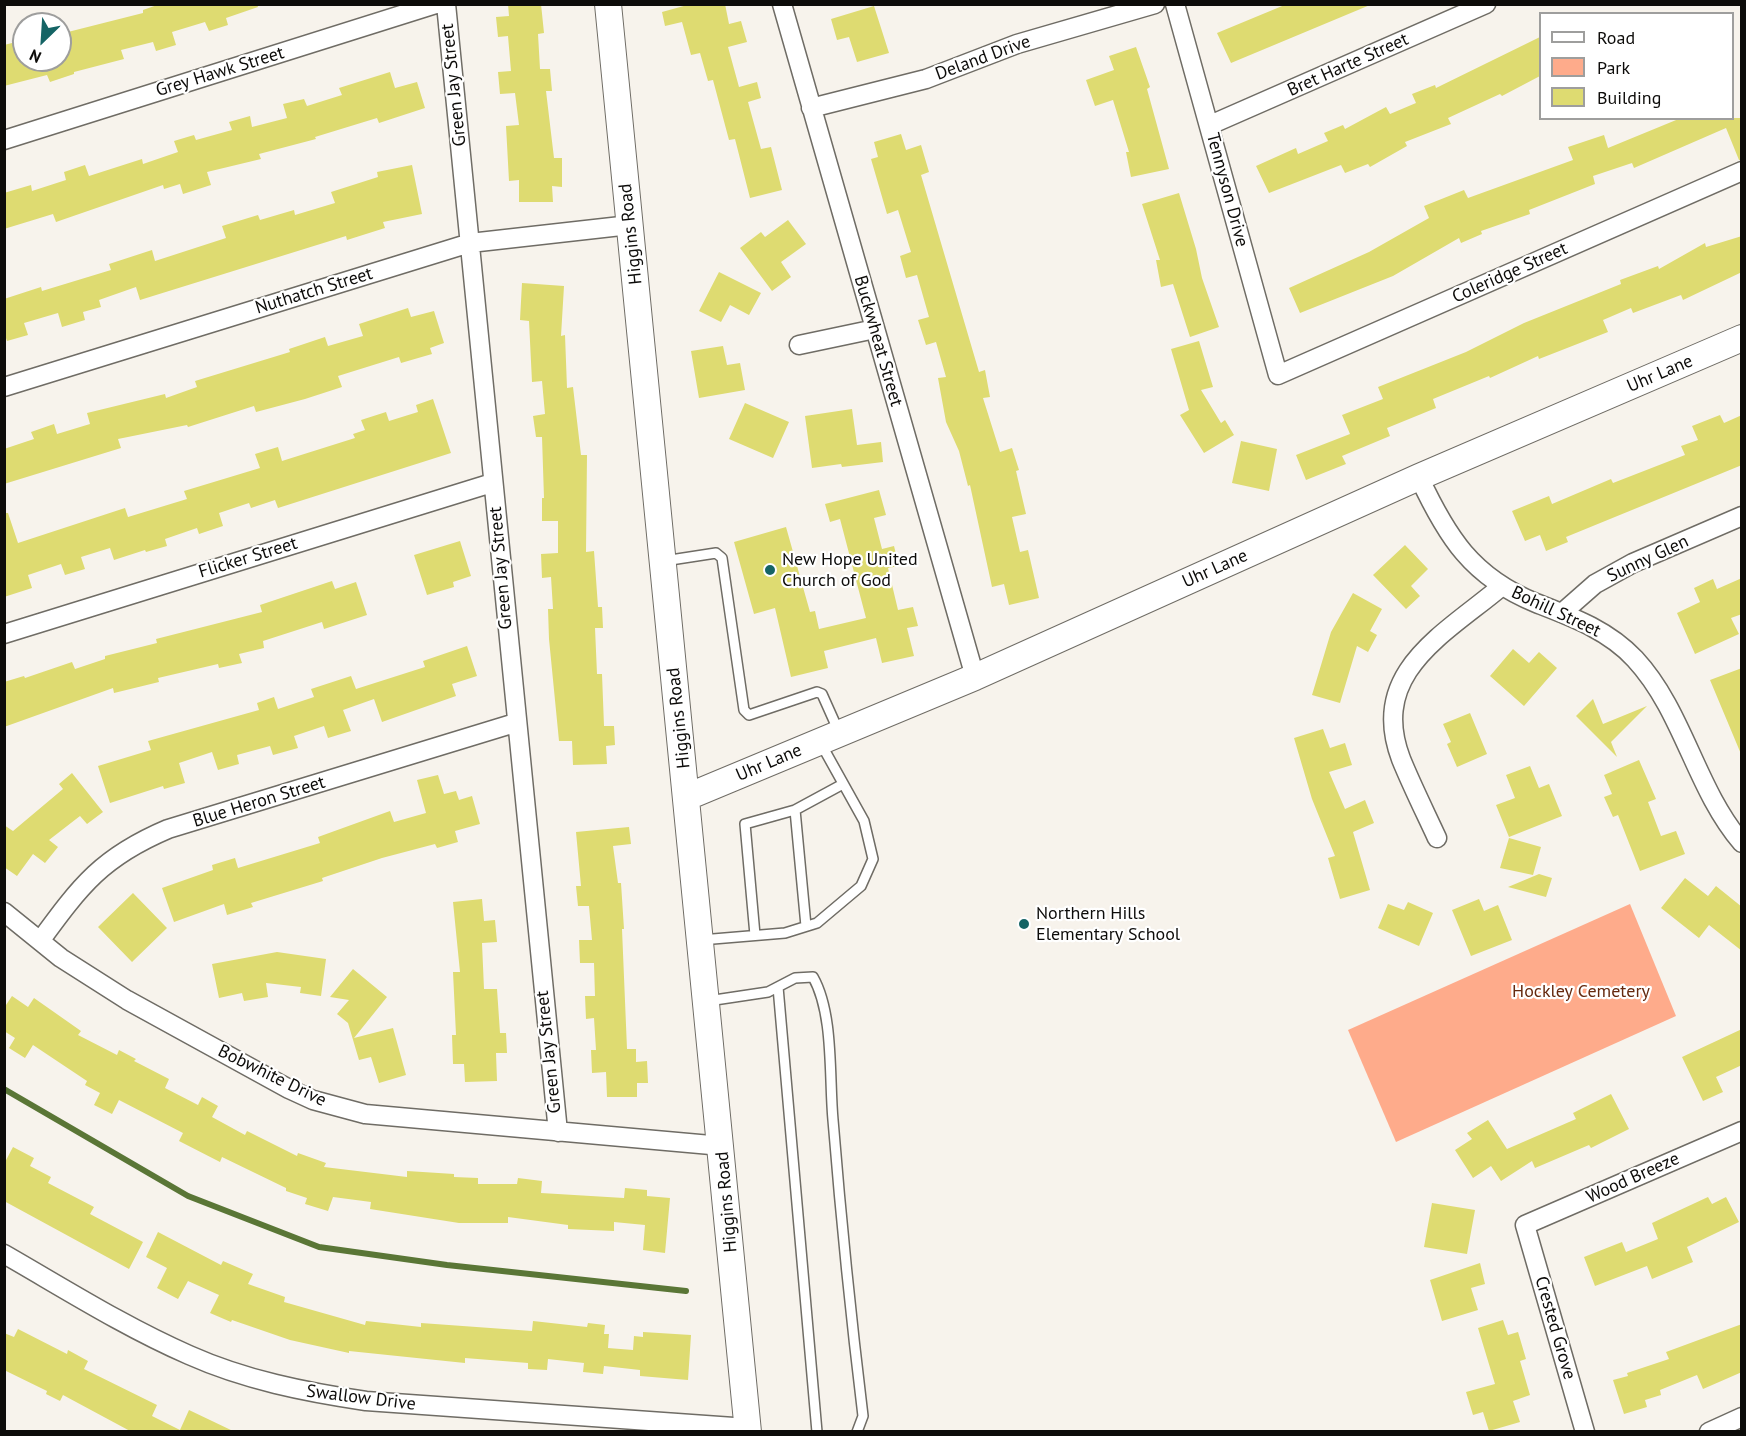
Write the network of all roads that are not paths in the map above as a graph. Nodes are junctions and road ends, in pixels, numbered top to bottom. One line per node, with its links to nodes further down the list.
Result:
1 (436, 4): 10 (street, Grey Hawk Street)
2 (446, 4): 13 (street, Green Jay Street)
3 (608, 4): 12 (street, Higgins Road)
4 (782, 4): 8 (street, Buckwheat Street)
5 (1155, 4): 8 (street, Deland Drive)
6 (1175, 4): 9 (street, Tennyson Drive)
7 (1486, 4): 9 (street, Bret Harte Street)
8 (811, 108): 14 (street, Buckwheat Street)
9 (1210, 125): 17 (street, Tennyson Drive)
10 (4, 140)
11 (1742, 171): 17 (street, Coleridge Street)
12 (630, 225): 13 (street, Nuthatch Street); 22 (street, Higgins Road)
13 (470, 243): 18 (street, Nuthatch Street); 20 (street, Green Jay Street)
14 (874, 329): 16 (street); 26 (street, Buckwheat Street)
15 (1742, 338): 19 (street, Uhr Lane)
16 (799, 345)
17 (1278, 375)
18 (4, 387)
19 (1419, 477): 23 (street, Bohill Street); 26 (street, Uhr Lane)
20 (492, 483): 25 (street, Flicker Street); 27 (street, Green Jay Street)
21 (1742, 516): 24 (street, Sunny Glen)
22 (663, 561): 28 (lane); 30 (street, Higgins Road)
23 (1502, 586): 24 (street, Bohill Street); 32 (street)
24 (1562, 613): 33 (street, Bohill Street)
25 (4, 634)
26 (975, 677): 28 (street, Uhr Lane)
27 (515, 723): 38 (street, Blue Heron Street); 42 (street, Green Jay Street)
28 (830, 737): 29 (lane); 30 (street, Uhr Lane)
29 (843, 784): 31 (lane); 35 (lane)
30 (687, 797): 37 (street, Higgins Road)
31 (795, 810): 35 (lane); 36 (lane)
32 (1437, 838)
33 (1742, 843)
34 (4, 912): 38 (street, Bobwhite Drive)
35 (806, 926): 36 (lane)
36 (755, 935): 37 (lane)
37 (701, 940): 40 (street, Higgins Road)
38 (40, 941): 42 (street, Bobwhite Drive)
39 (778, 987): 40 (lane); 48 (lane); 49 (lane)
40 (708, 1001): 43 (street, Higgins Road)
41 (1742, 1131): 44 (street, Wood Breeze)
42 (558, 1132): 43 (street, Bobwhite Drive)
43 (722, 1146): 47 (street, Higgins Road)
44 (1525, 1225): 50 (street, Crested Grove)
45 (4, 1254): 47 (street, Swallow Drive)
46 (1742, 1417): 51 (street)
47 (748, 1430)
48 (817, 1431)
49 (857, 1431)
50 (1585, 1431)
51 (1708, 1431)

